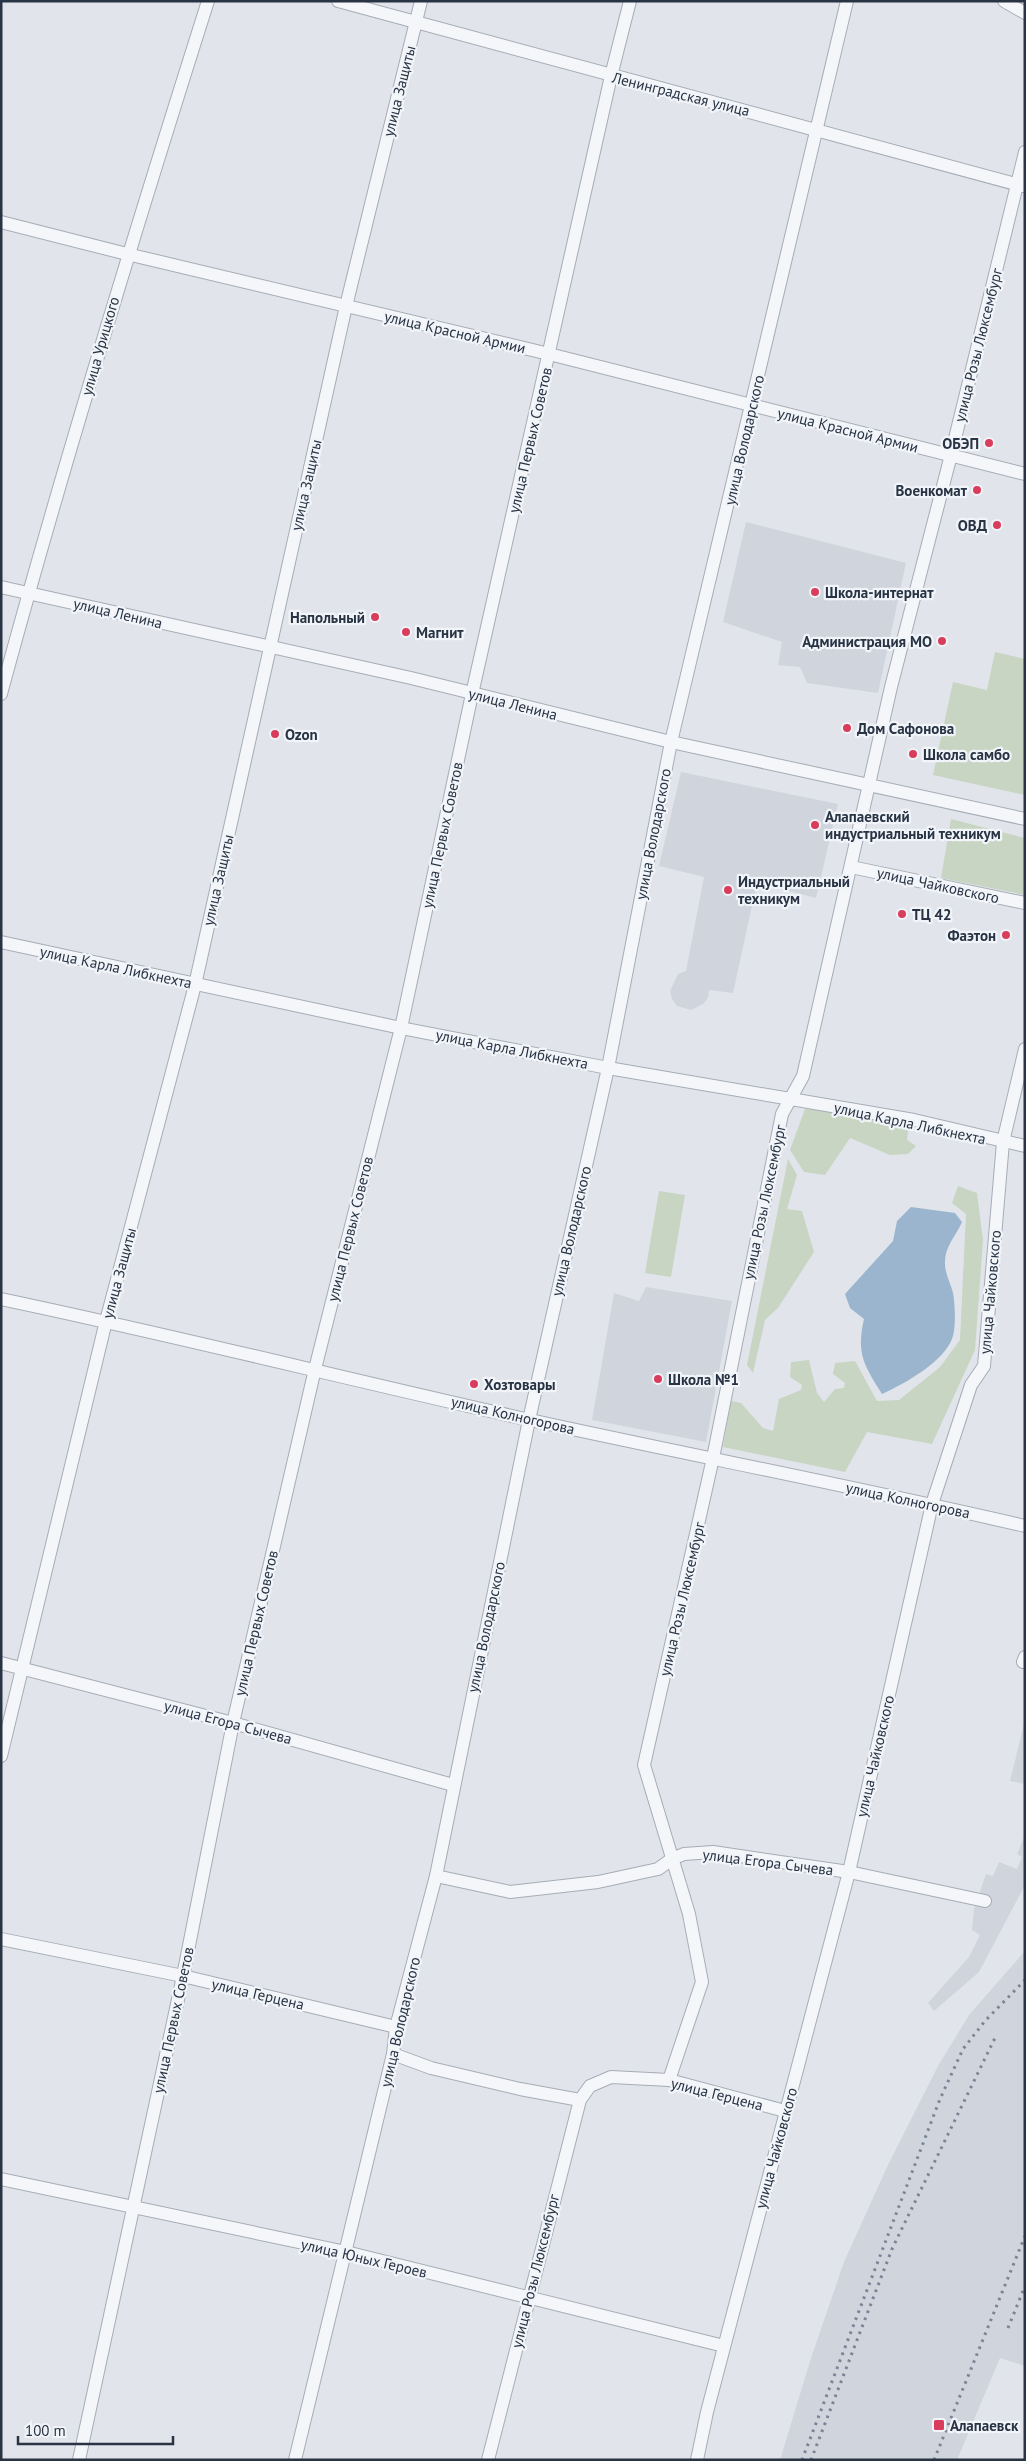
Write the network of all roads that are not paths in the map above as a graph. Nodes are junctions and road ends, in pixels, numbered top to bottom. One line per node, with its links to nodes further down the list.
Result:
1 (208, 1): 14 (street, улица Урицкого)
2 (338, 1): 8 (street, Ленинградская улица)
3 (421, 1): 8 (street, улица Защиты)
4 (630, 1): 9 (street, улица Первых Советов)
5 (847, 1): 10 (street, улица Володарского)
6 (1004, 1): 7 (street)
7 (1025, 13)
8 (416, 23): 9 (street, Ленинградская улица); 15 (street, улица Защиты)
9 (611, 76): 10 (street, Ленинградская улица); 16 (street, улица Первых Советов)
10 (816, 128): 12 (street, Ленинградская улица); 17 (street, улица Володарского)
11 (1025, 152): 12 (street, улица Розы Люксембург)
12 (1021, 185): 18 (street, улица Розы Люксембург)
13 (1, 222): 14 (street, улица Красной Армии)
14 (127, 254): 15 (street, улица Красной Армии); 21 (street, улица Урицкого)
15 (346, 306): 16 (street, улица Красной Армии); 22 (street, улица Защиты)
16 (549, 354): 17 (street, улица Красной Армии); 24 (street, улица Первых Советов)
17 (752, 407): 18 (street, улица Красной Армии); 25 (street, улица Володарского)
18 (951, 455): 19 (street, улица Красной Армии); 26 (street, улица Розы Люксембург)
19 (1025, 474)
20 (1, 587): 21 (street, улица Ленина)
21 (28, 593): 22 (street, улица Ленина); 23 (street, улица Урицкого)
22 (270, 647): 24 (street, улица Ленина); 31 (street, улица Защиты)
23 (1, 694)
24 (472, 694): 25 (street, улица Ленина); 32 (street, улица Первых Советов)
25 (671, 742): 26 (street, улица Ленина); 34 (street, улица Володарского)
26 (869, 786): 27 (street, улица Ленина); 28 (street, улица Розы Люксембург)
27 (1025, 819)
28 (851, 867): 29 (street, улица Чайковского); 35 (street, улица Розы Люксембург)
29 (1025, 903)
30 (1, 942): 31 (street, улица Карла Либкнехта)
31 (195, 984): 32 (street, улица Карла Либкнехта); 39 (street, улица Защиты)
32 (401, 1028): 34 (street, улица Карла Либкнехта); 40 (street, улица Первых Советов)
33 (1025, 1049): 36 (street, улица Чайковского)
34 (608, 1068): 35 (street, улица Карла Либкнехта); 41 (street, улица Володарского)
35 (791, 1099): 36 (street, улица Карла Либкнехта); 42 (street, улица Розы Люксембург)
36 (1003, 1142): 37 (street, улица Карла Либкнехта); 43 (street, улица Чайковского)
37 (1025, 1146)
38 (1, 1299): 39 (street, улица Колногорова)
39 (106, 1321): 40 (street, улица Колногорова); 46 (street, улица Защиты)
40 (315, 1369): 41 (street, улица Колногорова); 47 (street, улица Первых Советов)
41 (529, 1420): 42 (street, улица Колногорова); 49 (street, улица Володарского)
42 (713, 1458): 43 (street, улица Колногорова); 50 (street, улица Розы Люксембург)
43 (932, 1504): 44 (street, улица Колногорова); 51 (street, улица Чайковского)
44 (1025, 1526)
45 (1, 1663): 46 (street, улица Егора Сычева)
46 (22, 1667): 47 (street, улица Егора Сычева); 48 (street, улица Защиты)
47 (233, 1723): 49 (street, улица Егора Сычева); 55 (street, улица Первых Советов)
48 (1, 1756)
49 (453, 1785): 52 (street, улица Володарского)
50 (672, 1859): 51 (street, улица Егора Сычева); 52 (street, улица Егора Сычева); 58 (street, улица Розы Люксембург)
51 (850, 1872): 53 (street, улица Егора Сычева); 61 (street, улица Чайковского)
52 (436, 1876): 56 (street, улица Володарского)
53 (984, 1901)
54 (1, 1939): 55 (street, улица Герцена)
55 (183, 1976): 56 (street, улица Герцена); 63 (street, улица Первых Советов)
56 (396, 2027): 57 (street, улица Володарского)
57 (393, 2054): 60 (street); 64 (street, улица Володарского)
58 (669, 2080): 59 (street, улица Герцена); 61 (street, улица Герцена)
59 (590, 2086): 60 (street, улица Розы Люксембург)
60 (580, 2100): 65 (street, улица Розы Люксембург)
61 (785, 2111): 66 (street, улица Чайковского)
62 (1, 2179): 63 (street, улица Юных Героев)
63 (133, 2207): 64 (street, улица Юных Героев); 67 (street, улица Первых Советов)
64 (346, 2252): 65 (street, улица Юных Героев); 68 (street, улица Володарского)
65 (528, 2298): 66 (street, улица Юных Героев); 69 (street, улица Розы Люксембург)
66 (724, 2346): 70 (street, улица Чайковского)
67 (79, 2460)
68 (295, 2460)
69 (488, 2460)
70 (697, 2460)

